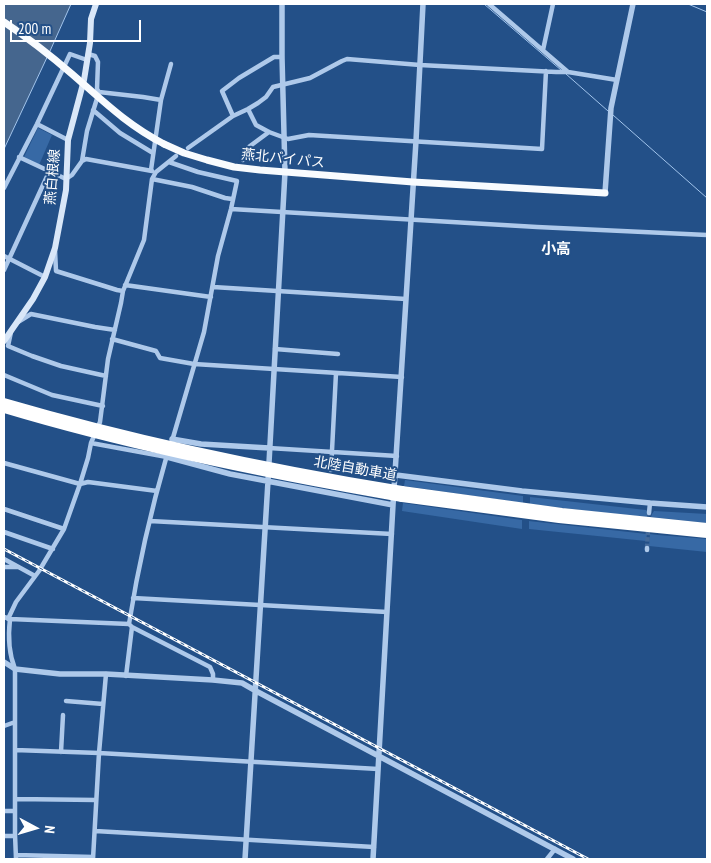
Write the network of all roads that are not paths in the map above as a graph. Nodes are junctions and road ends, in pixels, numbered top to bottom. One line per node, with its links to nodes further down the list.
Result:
1 (96, 4): 9 (main road, 燕白根線)
2 (282, 4): 10 (street)
3 (423, 4): 12 (street)
4 (489, 4): 8 (street)
5 (553, 4): 8 (street)
6 (633, 4): 15 (street)
7 (4, 22): 36 (highway, 燕北バイパス, bridge)
8 (543, 50): 14 (street)
9 (88, 57): 17 (street); 22 (street); 25 (main road, 燕白根線)
10 (282, 57): 16 (street); 21 (street)
11 (171, 64): 18 (street)
12 (420, 65): 13 (street); 16 (street); 26 (street)
13 (546, 72): 14 (street); 26 (street)
14 (568, 72): 15 (street)
15 (617, 80): 41 (street)
16 (282, 84): 19 (street); 24 (street)
17 (99, 92): 18 (street); 20 (street)
18 (161, 100): 28 (street)
19 (248, 109): 21 (street); 23 (street)
20 (93, 110): 28 (street); 32 (street)
21 (233, 116): 27 (street)
22 (36, 124): 25 (street); 30 (street)
23 (269, 132): 24 (street); 31 (street)
24 (284, 138): 26 (street); 36 (street)
25 (68, 140): 37 (main road, 燕白根線)
26 (416, 141): 39 (street)
27 (188, 148)
28 (154, 153): 34 (street)
29 (176, 156): 33 (street)
30 (20, 158): 35 (street); 40 (street)
31 (243, 160)
32 (82, 161): 34 (street); 37 (street)
33 (169, 162): 34 (street); 42 (street)
34 (153, 171): 38 (street)
35 (49, 172): 37 (street); 49 (street)
36 (285, 172): 39 (highway, 燕北バイパス); 44 (street)
37 (66, 179): 47 (main road, 燕白根線)
38 (152, 180): 42 (street); 52 (street)
39 (414, 182): 41 (highway, 燕北バイパス); 45 (street)
40 (4, 188)
41 (606, 193)
42 (232, 200): 43 (street)
43 (232, 209): 44 (street); 53 (street)
44 (283, 213): 45 (street); 55 (street)
45 (411, 220): 46 (street); 57 (street)
46 (707, 235)
47 (55, 248): 51 (main road, 燕白根線); 54 (street)
48 (4, 256): 49 (street)
49 (9, 258): 50 (street); 51 (street)
50 (4, 270)
51 (45, 277): 58 (main road, 燕白根線)
52 (125, 285): 54 (street); 56 (street)
53 (213, 287): 55 (street); 56 (street)
54 (123, 291): 59 (street)
55 (278, 291): 57 (street); 62 (street)
56 (211, 297): 65 (street)
57 (406, 299): 70 (street)
58 (17, 324): 59 (street); 61 (main road, 燕白根線)
59 (115, 330): 60 (street)
60 (112, 340): 65 (street); 69 (street)
61 (6, 343): 63 (street); 69 (street)
62 (275, 349): 64 (street); 66 (street)
63 (4, 352)
64 (338, 354)
65 (194, 364): 66 (street); 74 (street)
66 (274, 369): 67 (street); 76 (street)
67 (336, 374): 70 (street); 77 (street)
68 (4, 375): 72 (street)
69 (106, 376): 72 (street)
70 (402, 377): 78 (street)
71 (4, 402): 86 (highway, 北陸自動車道, bridge)
72 (103, 406): 75 (street)
73 (4, 409): 86 (highway, 北陸自動車道, bridge)
74 (172, 439): 76 (street); 79 (street)
75 (91, 443): 79 (street); 84 (street)
76 (269, 448): 77 (street); 83 (street)
77 (332, 452): 78 (street); 81 (street)
78 (397, 456): 82 (street)
79 (167, 457): 83 (street); 85 (street)
80 (4, 463): 84 (street)
81 (331, 470)
82 (396, 474): 87 (street); 88 (street)
83 (268, 481): 88 (street); 93 (street)
84 (80, 484): 85 (street); 95 (street)
85 (157, 491): 92 (street)
86 (402, 494): 94 (highway, 北陸自動車道); 98 (highway, 北陸自動車道)
87 (650, 503): 89 (street); 91 (street)
88 (393, 505): 97 (street)
89 (707, 507)
90 (4, 509): 95 (street)
91 (649, 513)
92 (150, 521): 93 (street); 104 (street)
93 (264, 527): 97 (street); 105 (street)
94 (707, 527)
95 (64, 529): 99 (street)
96 (4, 532): 99 (street)
97 (392, 534): 106 (street)
98 (707, 534)
99 (53, 548): 103 (street)
100 (4, 559): 102 (street)
101 (4, 567): 102 (street)
102 (19, 567): 103 (street)
103 (35, 576): 107 (street)
104 (133, 598): 105 (street); 108 (street)
105 (260, 605): 106 (street); 114 (street)
106 (386, 612): 123 (street)
107 (7, 618): 108 (street); 110 (street)
108 (131, 625): 112 (street); 113 (street)
109 (4, 662): 110 (street)
110 (15, 669): 111 (street); 118 (street)
111 (106, 674): 112 (street); 116 (street)
112 (126, 676): 113 (street)
113 (213, 680): 114 (street)
114 (256, 691): 123 (street); 124 (street)
115 (66, 701): 116 (street)
116 (103, 704): 122 (street)
117 (62, 715): 121 (street)
118 (15, 722): 119 (street); 120 (street)
119 (4, 726)
120 (15, 750): 121 (street); 126 (street)
121 (61, 752): 122 (street)
122 (99, 753): 124 (street); 127 (street)
123 (378, 756): 125 (street); 135 (street)
124 (250, 761): 125 (street); 133 (street)
125 (378, 769): 134 (street)
126 (15, 798): 127 (street); 129 (street)
127 (96, 800): 130 (street)
128 (4, 811): 129 (street)
129 (15, 811): 132 (street)
130 (95, 831): 133 (street); 137 (street)
131 (4, 836): 132 (street)
132 (15, 836): 136 (street)
133 (246, 840): 134 (street); 138 (street)
134 (374, 846): 139 (street)
135 (556, 849): 140 (street); 141 (street)
136 (16, 857): 137 (street)
137 (93, 858)
138 (245, 859)
139 (373, 859)
140 (548, 859)
141 (573, 859)

